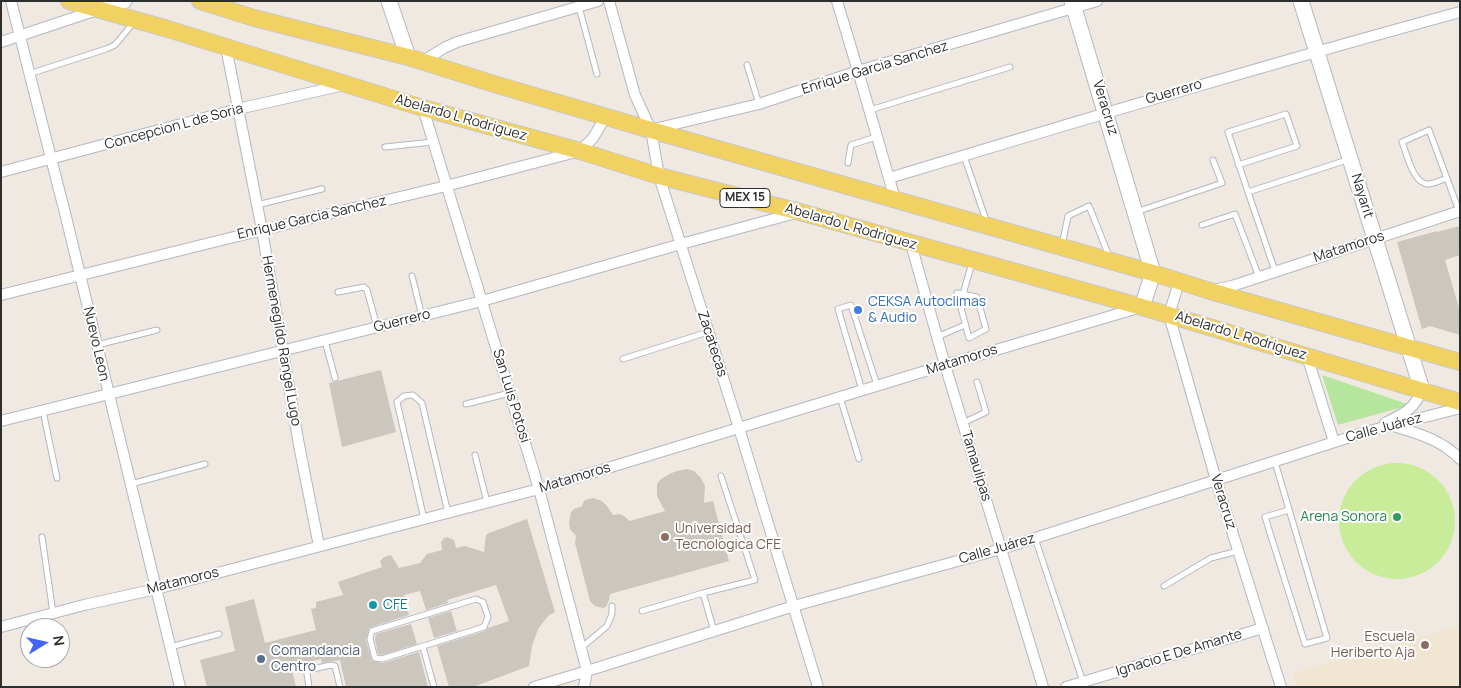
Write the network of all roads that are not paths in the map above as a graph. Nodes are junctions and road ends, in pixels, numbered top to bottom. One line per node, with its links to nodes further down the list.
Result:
1 (10, 1): 16 (street, Nuevo Leon)
2 (70, 1): 13 (main road, Abelardo L Rodriguez / MEX 15)
3 (124, 1): 13 (street)
4 (200, 1): 20 (main road)
5 (389, 1): 20 (street)
6 (598, 1): 12 (street)
7 (609, 1): 33 (street, Zacatecas)
8 (836, 1): 23 (street)
9 (1097, 1): 11 (street, Enrique Garcia Sanchez)
10 (1301, 1): 19 (street, Nayarit)
11 (1074, 5): 23 (street, Enrique Garcia Sanchez); 31 (street, Veracruz)
12 (578, 7): 20 (street); 25 (lane)
13 (100, 9): 15 (main road, Abelardo L Rodriguez / MEX 15); 16 (street)
14 (1460, 12): 19 (street, Guerrero)
15 (136, 20): 18 (main road, Abelardo L Rodriguez / MEX 15); 24 (lane)
16 (19, 36): 17 (street); 24 (street, Nuevo Leon)
17 (1, 42)
18 (226, 47): 26 (main road, Abelardo L Rodriguez / MEX 15); 29 (street, Hermenegildo Rangel Lugo)
19 (1317, 51): 31 (street, Guerrero); 40 (street, Nayarit)
20 (415, 59): 32 (main road)
21 (747, 65): 27 (lane)
22 (1010, 68): 30 (lane)
23 (858, 71): 27 (street, Enrique Garcia Sanchez); 30 (street)
24 (29, 74): 39 (street, Nuevo Leon)
25 (597, 74)
26 (347, 85): 28 (main road, Abelardo L Rodriguez / MEX 15); 29 (street, Concepcion L de Soria)
27 (759, 104): 33 (street, Enrique Garcia Sanchez)
28 (423, 108): 35 (street, San Luis Potosi); 37 (main road, Abelardo L Rodriguez / MEX 15)
29 (238, 109): 39 (street, Concepcion L de Soria); 52 (street, Hermenegildo Rangel Lugo)
30 (870, 110): 34 (street)
31 (1106, 112): 38 (street, Guerrero); 55 (street, Veracruz)
32 (606, 116): 33 (main road); 37 (street)
33 (651, 130): 45 (street, Zacatecas); 51 (main road)
34 (877, 137): 42 (lane); 46 (street)
35 (433, 142): 36 (lane); 48 (street, San Luis Potosi)
36 (385, 147)
37 (580, 151): 45 (main road, Abelardo L Rodriguez / MEX 15); 48 (street, Enrique Garcia Sanchez)
38 (964, 156): 46 (street, Guerrero); 57 (lane)
39 (50, 159): 44 (street, Concepcion L de Soria); 67 (street, Nuevo Leon)
40 (1350, 159): 50 (lane); 59 (street, Nayarit)
41 (1214, 160): 55 (lane)
42 (848, 163)
43 (1238, 165): 43 (lane); 50 (lane)
44 (1, 172)
45 (659, 176): 54 (main road, Abelardo L Rodriguez / MEX 15); 60 (street, Zacatecas)
46 (889, 178): 51 (street)
47 (1446, 178): 47 (lane); 53 (lane)
48 (446, 186): 58 (street, Enrique Garcia Sanchez); 75 (street, San Luis Potosi)
49 (322, 189): 52 (lane)
50 (1248, 192): 65 (lane)
51 (895, 199): 57 (main road)
52 (257, 205): 58 (street, Hermenegildo Rangel Lugo)
53 (1460, 211): 59 (street, Matamoros)
54 (800, 212): 60 (street, Guerrero); 61 (main road, Abelardo L Rodriguez / MEX 15)
55 (1135, 212): 66 (street, Veracruz)
56 (1202, 225): 69 (lane)
57 (988, 226): 62 (main road)
58 (262, 230): 67 (street, Enrique Garcia Sanchez); 87 (street, Hermenegildo Rangel Lugo)
59 (1375, 238): 65 (street, Matamoros); 86 (street, Nayarit)
60 (681, 244): 75 (street, Guerrero); 82 (street, Zacatecas)
61 (911, 244): 63 (main road, Abelardo L Rodriguez / MEX 15); 83 (street, Tamaulipas)
62 (1061, 247): 64 (main road); 64 (lane)
63 (973, 260): 73 (lane); 76 (main road, Abelardo L Rodriguez / MEX 15)
64 (1111, 261): 66 (main road)
65 (1275, 271): 69 (street, Matamoros)
66 (1153, 273): 70 (main road); 76 (street)
67 (80, 276): 74 (street, Enrique Garcia Sanchez); 85 (street, Nuevo Leon)
68 (412, 276): 78 (lane)
69 (1259, 276): 71 (street, Matamoros)
70 (1179, 282): 71 (main road); 77 (street)
71 (1210, 291): 86 (main road)
72 (338, 292): 80 (lane)
73 (963, 294): 79 (lane); 79 (lane)
74 (1, 295)
75 (482, 301): 78 (street, Guerrero); 97 (street, San Luis Potosi)
76 (1142, 307): 77 (main road, Abelardo L Rodriguez / MEX 15); 91 (street, Matamoros)
77 (1170, 315): 88 (main road, Abelardo L Rodriguez / MEX 15); 117 (street, Veracruz)
78 (422, 316): 80 (street, Guerrero)
79 (965, 325): 83 (lane)
80 (377, 327): 84 (street, Guerrero)
81 (157, 330): 85 (lane)
82 (708, 332): 89 (lane); 107 (street, Zacatecas)
83 (937, 337): 91 (street, Tamaulipas)
84 (324, 340): 87 (street, Guerrero); 92 (lane)
85 (96, 346): 98 (street, Nuevo Leon)
86 (1410, 348): 90 (main road); 96 (street, Nayarit)
87 (282, 351): 98 (street, Guerrero); 126 (street, Hermenegildo Rangel Lugo)
88 (1308, 356): 96 (main road, Abelardo L Rodriguez / MEX 15); 109 (street)
89 (622, 359)
90 (1460, 362)
91 (945, 365): 94 (street, Matamoros); 105 (street, Tamaulipas)
92 (335, 378)
93 (977, 382): 105 (lane)
94 (877, 386): 95 (street, Matamoros); 95 (lane)
95 (862, 390): 99 (street, Matamoros)
96 (1422, 390): 100 (main road, Abelardo L Rodriguez / MEX 15); 108 (street)
97 (510, 393): 101 (lane); 119 (street, San Luis Potosi)
98 (108, 394): 103 (street, Guerrero); 118 (street, Nuevo Leon)
99 (840, 397): 107 (street, Matamoros); 111 (lane)
100 (1460, 402)
101 (466, 404)
102 (1460, 408): 106 (street, Calle Juárez)
103 (43, 411): 104 (street, Guerrero); 116 (lane)
104 (1, 421)
105 (963, 423): 127 (street, Tamaulipas)
106 (1392, 425): 108 (street, Calle Juárez); 112 (street)
107 (739, 428): 119 (street, Matamoros); 133 (street, Zacatecas)
108 (1369, 431): 109 (street, Calle Juárez)
109 (1334, 442): 113 (street, Calle Juárez)
110 (475, 455): 120 (lane)
111 (859, 459)
112 (1460, 459)
113 (1275, 461): 117 (street, Calle Juárez); 121 (lane)
114 (205, 464): 118 (lane)
115 (722, 476): 131 (lane)
116 (57, 478)
117 (1216, 480): 125 (street, Calle Juárez); 128 (street, Veracruz)
118 (130, 484): 130 (street, Nuevo Leon)
119 (539, 489): 120 (street, Matamoros); 142 (street, San Luis Potosi)
120 (487, 502): 122 (street, Matamoros)
121 (1289, 510): 121 (lane)
122 (448, 513): 123 (street, Matamoros); 123 (lane)
123 (424, 519): 126 (street, Matamoros)
124 (42, 537): 135 (lane)
125 (1035, 538): 127 (street, Calle Juárez); 144 (lane)
126 (319, 546): 130 (street, Matamoros)
127 (1001, 549): 133 (street, Calle Juárez); 152 (street, Tamaulipas)
128 (1238, 551): 129 (lane); 137 (street, Veracruz)
129 (1164, 586)
130 (156, 589): 135 (street, Matamoros); 140 (street, Nuevo Leon)
131 (703, 593): 134 (lane); 138 (lane)
132 (612, 606): 142 (lane)
133 (794, 606): 138 (street, Calle Juárez); 151 (street, Zacatecas)
134 (642, 611)
135 (53, 613): 136 (street, Matamoros)
136 (1, 627)
137 (1263, 628): 144 (street, Ignacio E De Amante); 154 (street, Veracruz)
138 (714, 631): 143 (street, Calle Juárez)
139 (219, 634): 140 (lane)
140 (170, 647): 145 (street, Nuevo Leon)
141 (423, 647): 141 (lane); 148 (lane)
142 (581, 648): 143 (street, San Luis Potosi)
143 (587, 671): 149 (street, Calle Juárez); 150 (street, San Luis Potosi)
144 (1083, 682): 153 (street, Ignacio E De Amante)
145 (180, 687)
146 (309, 687): 147 (lane)
147 (340, 687)
148 (434, 687)
149 (534, 687)
150 (584, 687)
151 (818, 687)
152 (1043, 687)
153 (1066, 687)
154 (1281, 687)

